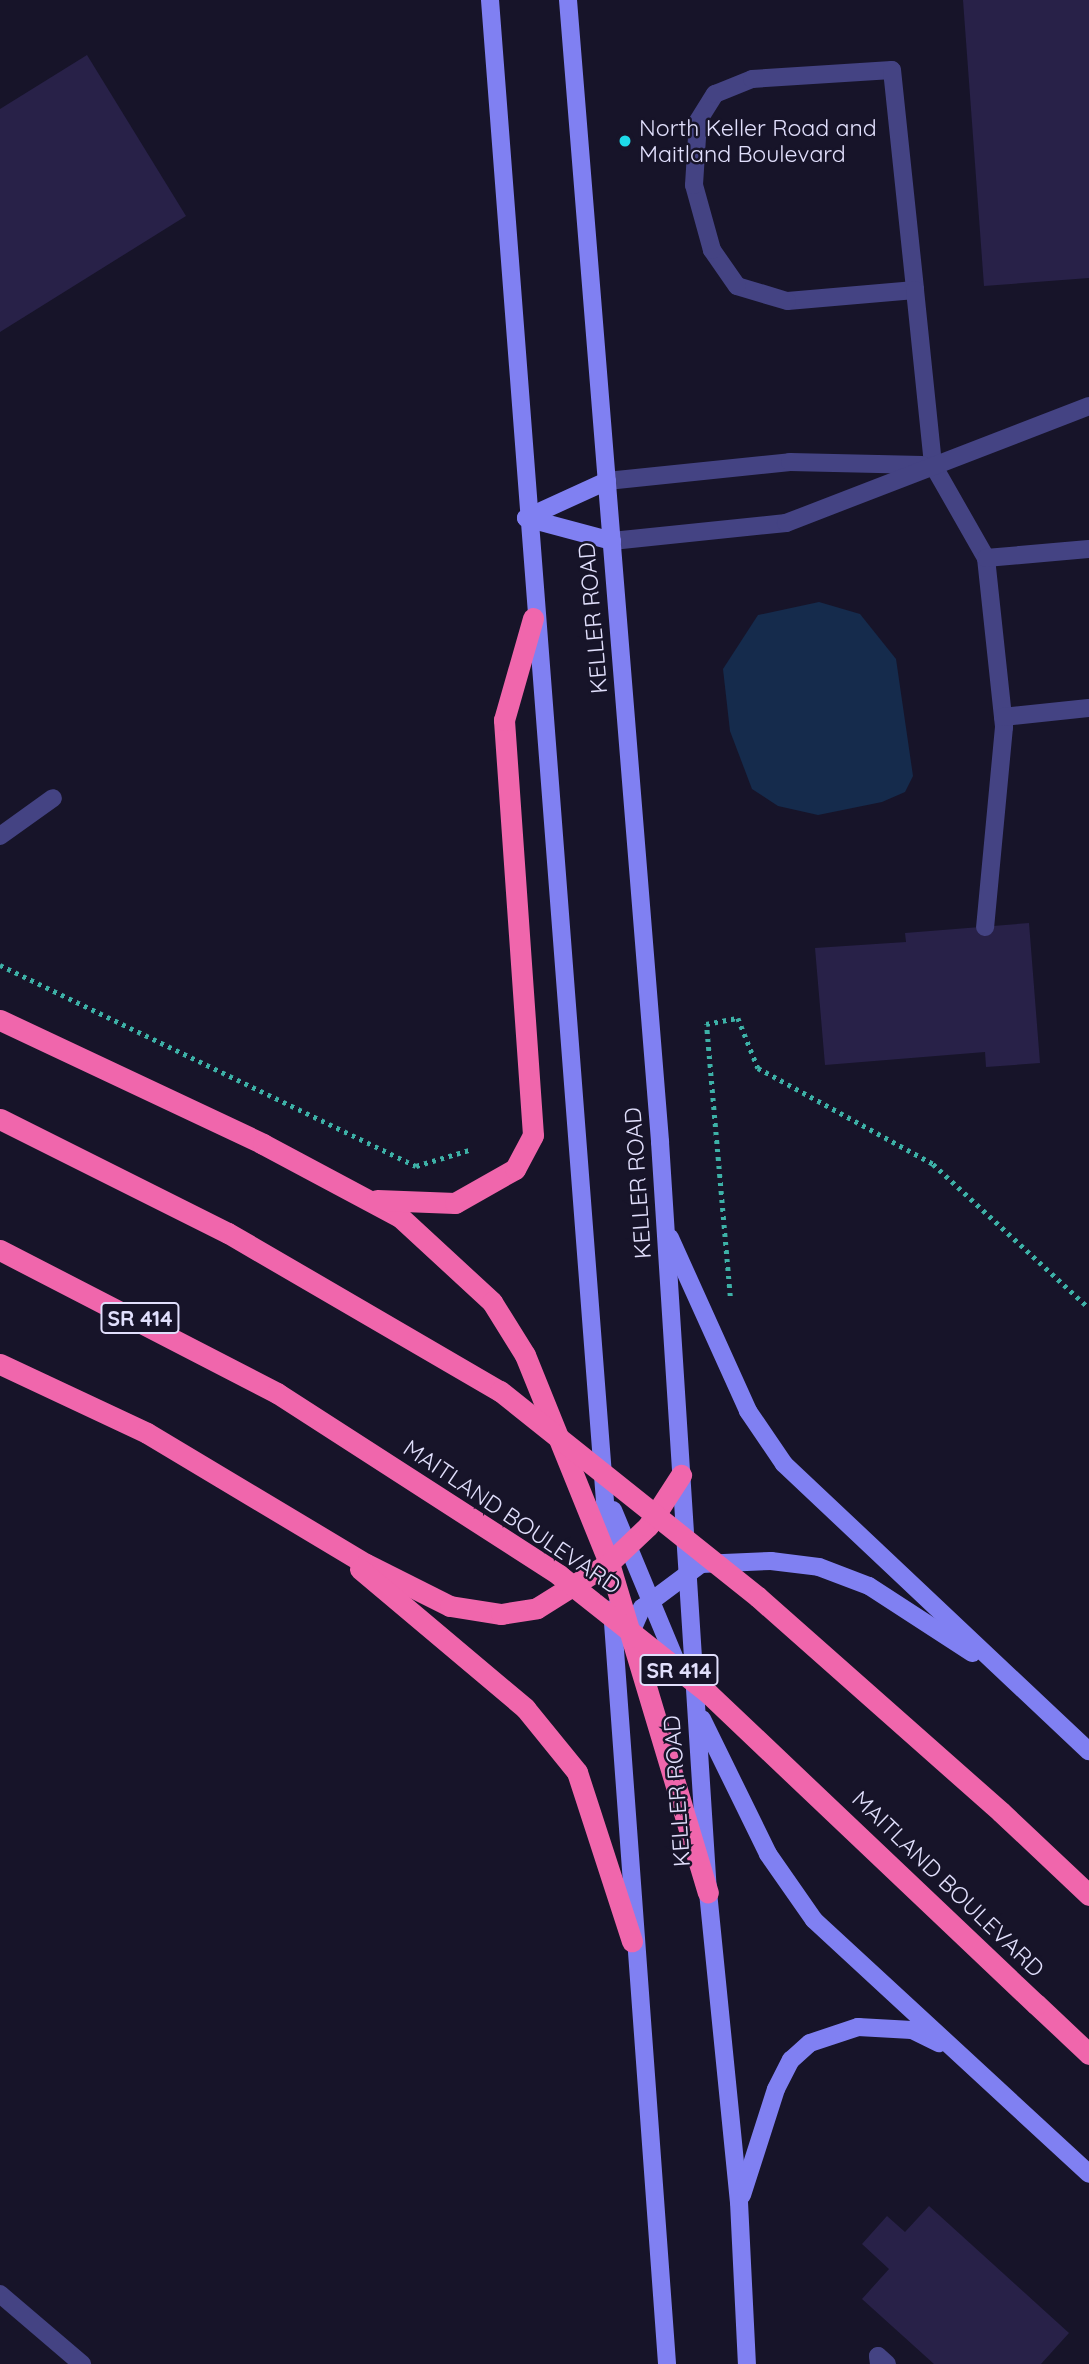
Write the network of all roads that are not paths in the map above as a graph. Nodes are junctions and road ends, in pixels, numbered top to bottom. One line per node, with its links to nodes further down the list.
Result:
1 (490, 0): 7 (street)
2 (568, 0): 6 (street, KELLER ROAD)
3 (915, 290): 3 (lane); 5 (lane)
4 (1089, 405): 5 (lane)
5 (933, 466): 6 (lane); 8 (lane); 10 (lane)
6 (607, 481): 7 (street); 8 (street, KELLER ROAD)
7 (526, 518): 8 (street); 11 (street)
8 (612, 541): 20 (street, KELLER ROAD)
9 (1089, 549): 10 (lane)
10 (986, 558): 13 (lane)
11 (533, 618): 19 (highway); 24 (street)
12 (1089, 708): 13 (lane)
13 (1003, 717): 16 (lane)
14 (53, 798): 15 (lane)
15 (0, 836)
16 (985, 927)
17 (0, 1020): 19 (highway)
18 (0, 1119): 36 (highway, bridge)
19 (365, 1198): 27 (highway)
20 (666, 1228): 23 (street, KELLER ROAD); 31 (street)
21 (0, 1250): 39 (highway, MAITLAND BOULEVARD / SR 414, bridge)
22 (0, 1364): 25 (highway)
23 (681, 1475): 26 (highway); 28 (street, KELLER ROAD)
24 (605, 1485): 26 (street); 27 (street)
25 (336, 1546): 27 (highway); 37 (highway)
26 (625, 1548): 27 (highway); 29 (street)
27 (609, 1563): 30 (highway); 32 (street)
28 (688, 1573): 29 (street); 31 (street); 33 (street, KELLER ROAD)
29 (649, 1603): 30 (street); 33 (street)
30 (629, 1633): 32 (street); 35 (highway)
31 (1024, 1689): 34 (street)
32 (617, 1691): 37 (street)
33 (696, 1706): 35 (street, KELLER ROAD); 38 (street)
34 (1089, 1751)
35 (708, 1892): 41 (street, KELLER ROAD)
36 (1089, 1895)
37 (632, 1941): 44 (street)
38 (959, 2052): 40 (street); 41 (street)
39 (1089, 2054)
40 (1089, 2174)
41 (739, 2202): 45 (street, KELLER ROAD)
42 (0, 2294): 43 (lane)
43 (82, 2364)
44 (667, 2364)
45 (747, 2364)
46 (879, 2364): 47 (lane)
47 (887, 2364)

